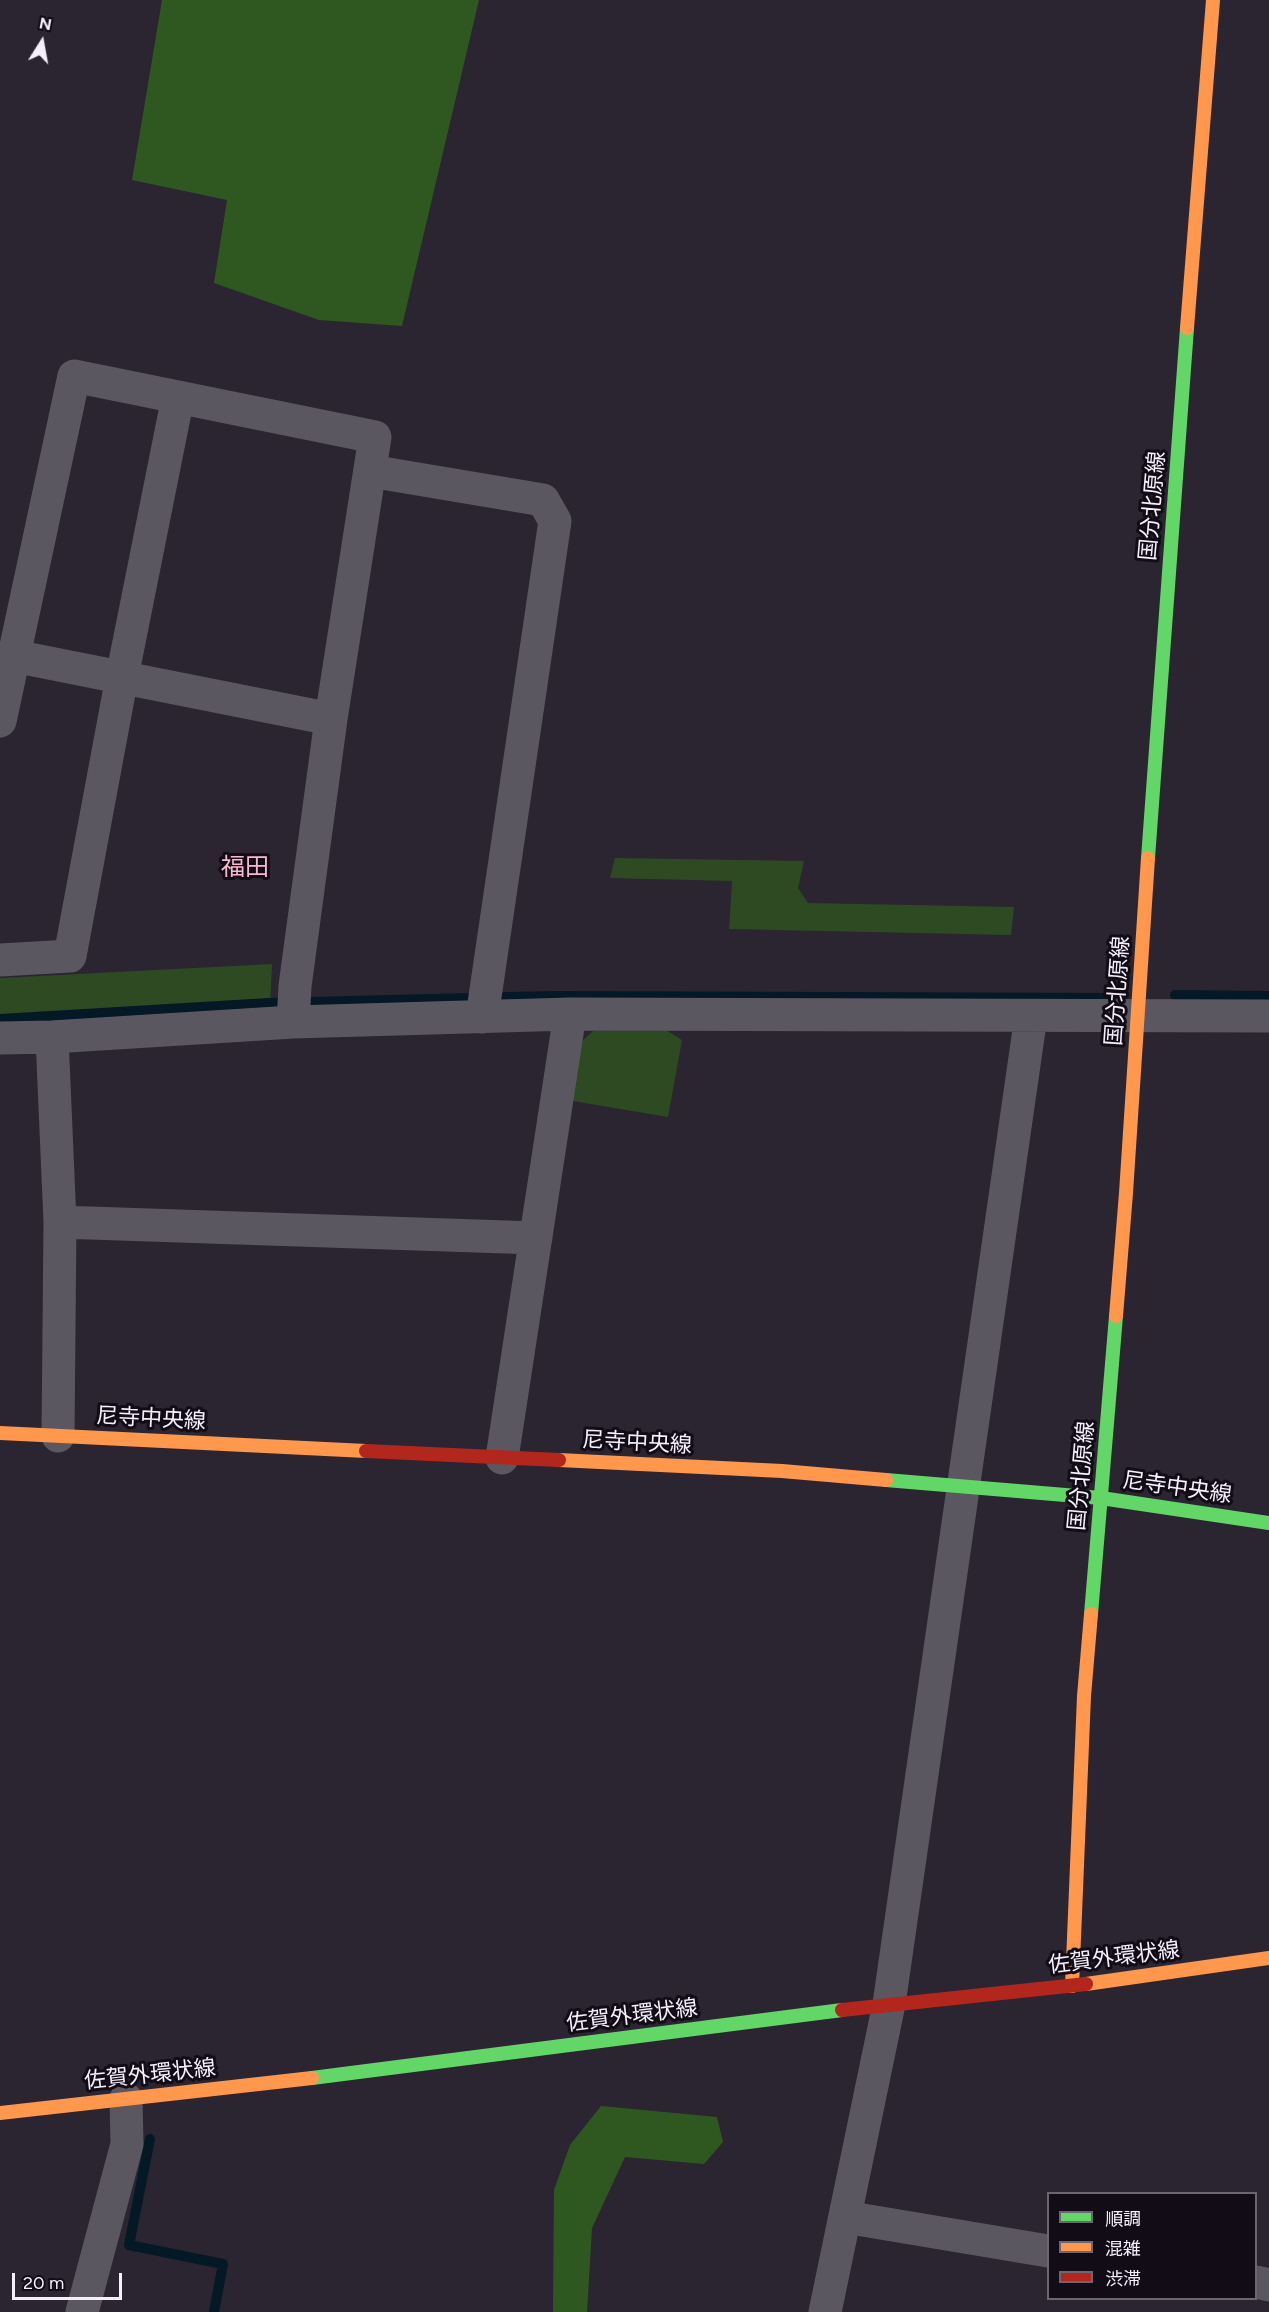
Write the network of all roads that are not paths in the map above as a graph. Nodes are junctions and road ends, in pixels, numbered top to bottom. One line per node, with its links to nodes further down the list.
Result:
1 (1213, 0): 12 (street, 国分北原線)
2 (178, 397): 3 (street); 4 (street); 5 (street)
3 (370, 471): 6 (street); 9 (street)
4 (14, 656): 5 (street); 7 (street)
5 (122, 677): 6 (street); 8 (street)
6 (332, 719): 14 (street)
7 (0, 721)
8 (0, 960)
9 (484, 1002): 10 (street); 14 (street)
10 (570, 1014): 11 (street); 18 (street)
11 (1031, 1016): 12 (street); 22 (street)
12 (1137, 1016): 13 (street); 23 (street, 国分北原線)
13 (1269, 1016)
14 (293, 1022): 15 (street)
15 (52, 1037): 16 (street); 17 (street)
16 (0, 1038)
17 (60, 1222): 18 (street); 20 (street)
18 (536, 1238): 21 (street)
19 (0, 1433): 20 (street, 尼寺中央線)
20 (58, 1436): 21 (street, 尼寺中央線)
21 (502, 1458): 22 (street, 尼寺中央線)
22 (963, 1486): 23 (street, 尼寺中央線); 27 (street)
23 (1101, 1498): 24 (street, 尼寺中央線); 26 (street, 国分北原線)
24 (1269, 1523)
25 (1269, 1958): 26 (street, 佐賀外環状線)
26 (1072, 1986): 27 (street, 佐賀外環状線)
27 (889, 2004): 28 (street, 佐賀外環状線); 30 (street)
28 (126, 2099): 29 (street, 佐賀外環状線); 32 (street)
29 (0, 2113)
30 (845, 2217): 31 (street); 33 (street)
31 (1047, 2252)
32 (82, 2312)
33 (825, 2312)

